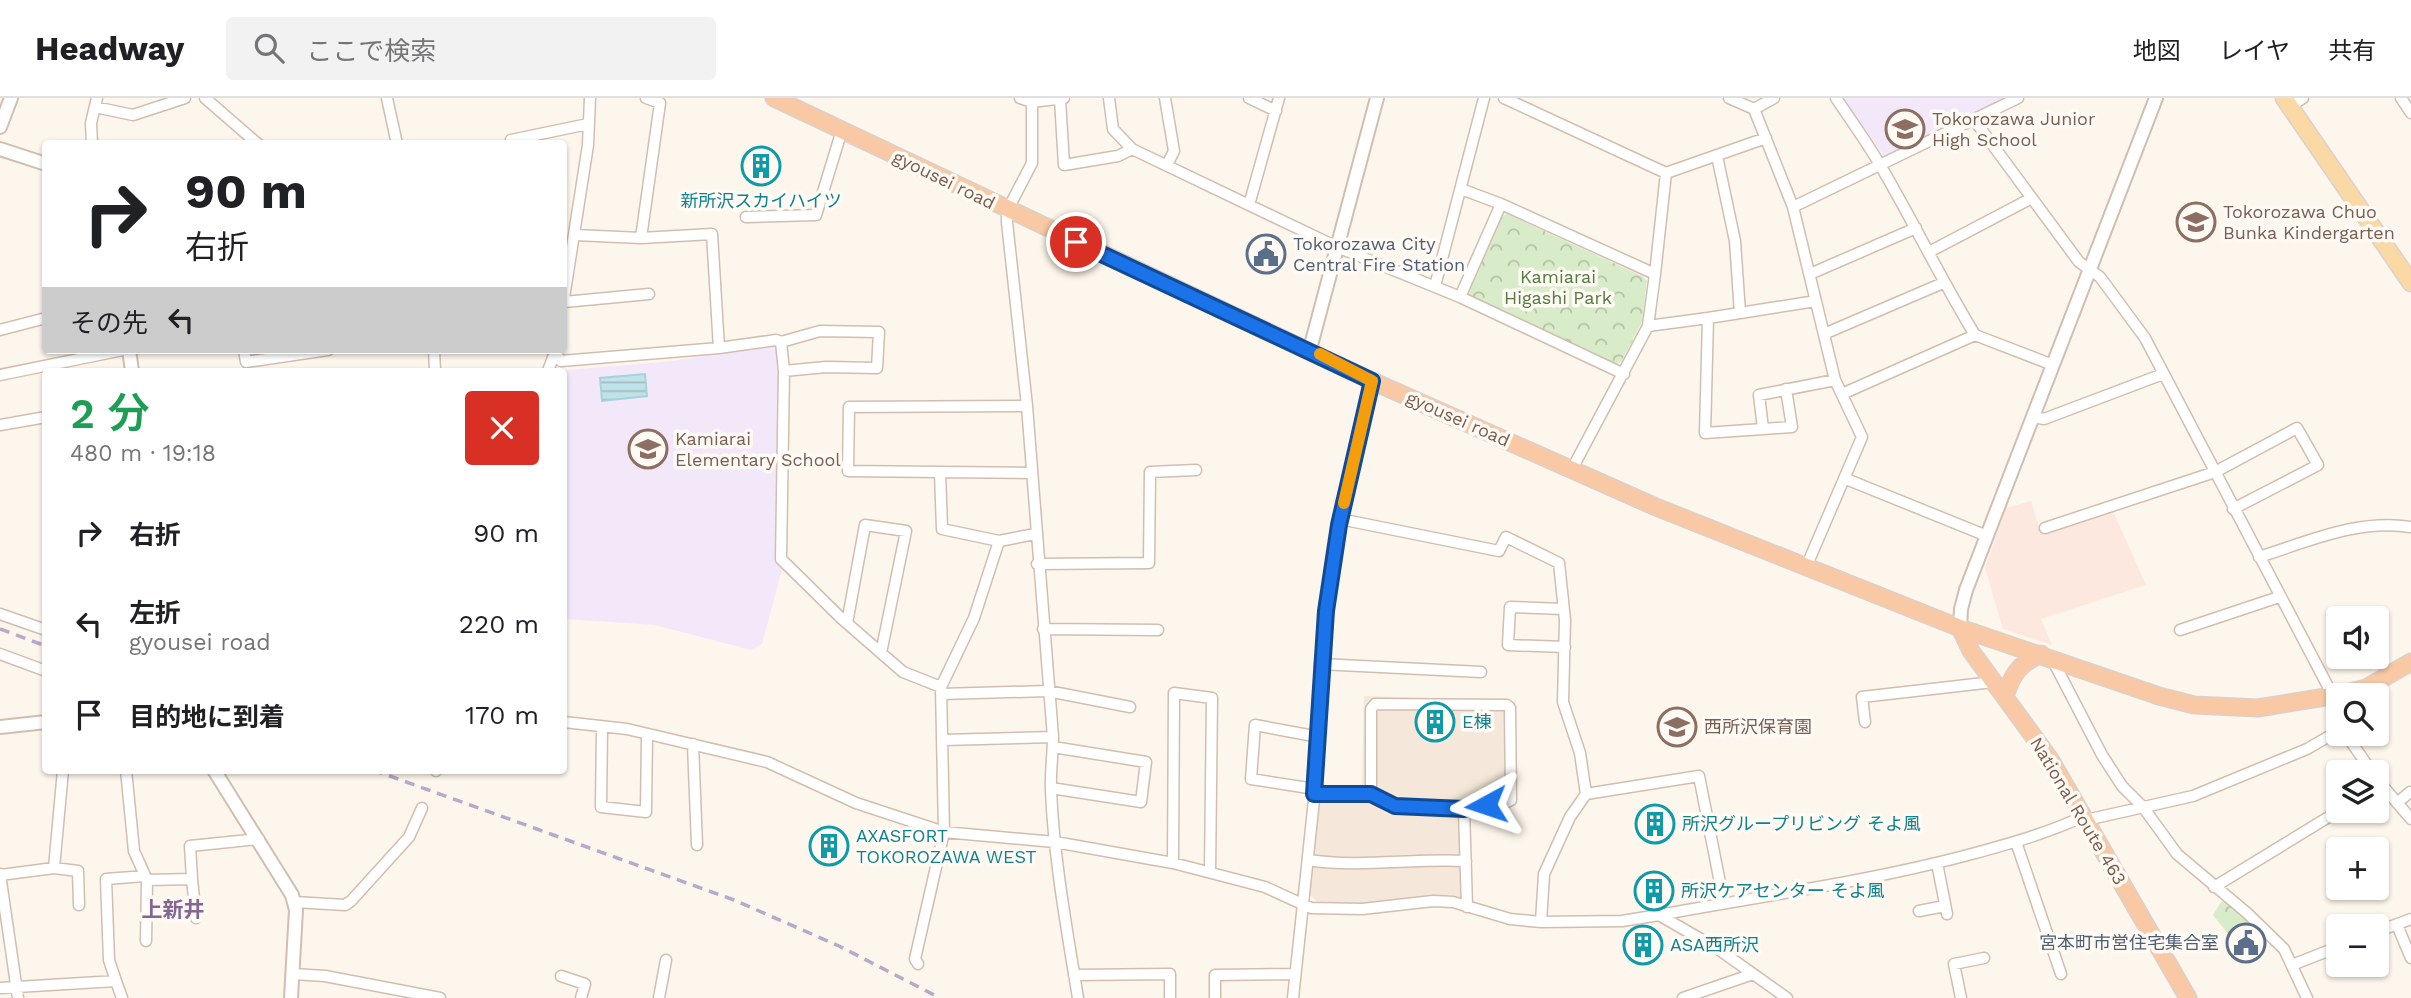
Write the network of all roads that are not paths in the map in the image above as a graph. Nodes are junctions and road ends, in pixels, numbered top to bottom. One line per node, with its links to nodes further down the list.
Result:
1 (11, 98): 32 (street)
2 (185, 98): 25 (street)
3 (205, 98): 36 (street)
4 (387, 98): 37 (street)
5 (590, 98): 31 (street)
6 (646, 98): 55 (street)
7 (774, 98): 33 (highway, gyousei road)
8 (1020, 98): 26 (street)
9 (1066, 98): 23 (street)
10 (1109, 98): 40 (street)
11 (1165, 98): 43 (street)
12 (1249, 98): 28 (street)
13 (1279, 98): 28 (street)
14 (1377, 98): 56 (street)
15 (1484, 98): 46 (street)
16 (1504, 98): 45 (street)
17 (1729, 98): 27 (street)
18 (1774, 98): 27 (street)
19 (1836, 98): 44 (street)
20 (2018, 98): 30 (street)
21 (2156, 98): 59 (street)
22 (2401, 98): 29 (street)
23 (1060, 99): 26 (street); 40 (street)
24 (2292, 101): 63 (main road)
25 (96, 102): 35 (street)
26 (1032, 102): 51 (street)
27 (1754, 109): 34 (street)
28 (1276, 111): 49 (street)
29 (2411, 113)
30 (1975, 121): 44 (street); 47 (street)
31 (588, 124): 38 (street); 54 (street)
32 (0, 127)
33 (842, 130): 51 (highway, gyousei road); 52 (street)
34 (1766, 138): 41 (street); 50 (street)
35 (92, 140)
36 (253, 140)
37 (396, 140)
38 (511, 140)
39 (0, 149): 42 (street)
40 (1132, 149): 43 (street)
41 (1717, 156): 45 (street); 69 (street)
42 (42, 163)
43 (1167, 165): 49 (street)
44 (1882, 167): 50 (street); 53 (street)
45 (1666, 173): 60 (street)
46 (1461, 189): 48 (street); 64 (street)
47 (2032, 198): 57 (street); 59 (street)
48 (1502, 204): 60 (street); 66 (street)
49 (1249, 205): 56 (street)
50 (1793, 207): 61 (street)
51 (1007, 211): 78 (highway, gyousei road); 92 (street)
52 (746, 217)
53 (1916, 228): 57 (street); 61 (street)
54 (575, 235): 55 (street); 58 (street)
55 (641, 237): 77 (street)
56 (1337, 247): 64 (street); 78 (street)
57 (1930, 252): 62 (street)
58 (567, 262)
59 (2090, 269): 82 (street); 86 (street)
60 (1655, 274): 72 (street)
61 (1810, 274): 68 (street)
62 (1943, 282): 74 (street); 75 (street)
63 (2411, 283)
64 (1434, 286): 66 (street)
65 (649, 294): 67 (street)
66 (1460, 297): 85 (street)
67 (567, 300)
68 (1816, 301): 69 (street); 74 (street)
69 (1740, 313): 70 (street)
70 (1708, 318): 72 (street); 96 (street)
71 (42, 319): 73 (street)
72 (1647, 326): 85 (street)
73 (0, 330)
74 (1824, 334): 88 (street)
75 (1975, 335): 82 (street); 91 (street)
76 (781, 342): 77 (street); 84 (street); 84 (street)
77 (719, 348): 81 (street)
78 (1310, 349): 89 (highway, gyousei road)
79 (103, 354): 87 (street)
80 (308, 354): 83 (street)
81 (555, 354)
82 (2053, 365): 93 (street)
83 (247, 366)
84 (784, 371): 116 (street)
85 (1624, 374): 98 (street)
86 (2163, 374): 93 (street); 100 (street)
87 (0, 375)
88 (1835, 380): 90 (street); 91 (street)
89 (1372, 381): 98 (highway, gyousei road); 104 (street)
90 (1786, 389): 96 (street); 96 (street)
91 (1842, 394): 102 (street)
92 (1027, 406): 99 (street); 101 (street)
93 (2033, 416): 108 (street)
94 (42, 418): 95 (street)
95 (0, 425)
96 (1763, 429)
97 (1196, 470): 111 (street)
98 (1572, 470): 112 (highway, gyousei road)
99 (940, 472): 101 (street); 109 (street)
100 (2215, 472): 103 (street); 103 (street); 106 (street)
101 (1032, 473): 107 (street)
102 (1846, 479): 108 (street); 112 (street)
103 (2233, 509): 110 (street)
104 (1340, 519): 114 (street); 127 (street)
105 (2411, 527): 110 (street)
106 (2045, 528)
107 (1035, 534): 109 (street); 111 (street)
108 (1987, 536): 117 (street)
109 (999, 541): 133 (street)
110 (2259, 557): 113 (street)
111 (1037, 564): 119 (street)
112 (1807, 565): 117 (highway)
113 (2279, 597): 121 (street); 131 (street)
114 (1562, 609): 122 (street); 122 (street)
115 (0, 614): 118 (street)
116 (847, 623): 123 (street); 123 (street)
117 (1960, 628): 125 (highway); 130 (highway, National Route 463)
118 (42, 629)
119 (1043, 629): 120 (street); 134 (street)
120 (1158, 630)
121 (2180, 630)
122 (1565, 648): 155 (street)
123 (881, 653): 133 (street)
124 (0, 654): 128 (street)
125 (2047, 656): 135 (highway); 136 (highway); 159 (street)
126 (2411, 662): 132 (highway)
127 (1320, 664): 129 (street); 144 (street)
128 (42, 669)
129 (1481, 672)
130 (1993, 682): 135 (highway, National Route 463); 140 (street)
131 (2330, 683)
132 (2378, 683)
133 (941, 691): 134 (street); 146 (street)
134 (1048, 691): 137 (street); 147 (street)
135 (2005, 697): 162 (highway, National Route 463)
136 (2326, 697)
137 (1130, 707)
138 (42, 722): 141 (street)
139 (567, 722): 142 (street)
140 (1865, 722)
141 (0, 727)
142 (602, 727): 143 (street); 143 (street)
143 (647, 734): 148 (street)
144 (1319, 737): 153 (street); 153 (street)
145 (2326, 738): 159 (street)
146 (943, 740): 147 (street); 165 (street)
147 (1053, 742): 152 (street); 152 (street)
148 (693, 744): 165 (street); 169 (street)
149 (63, 774): 174 (street)
150 (126, 774): 177 (street)
151 (217, 774): 166 (street)
152 (1051, 788): 167 (street)
153 (1315, 791): 157 (street); 170 (street)
154 (2410, 792): 158 (street)
155 (1586, 793): 181 (street); 189 (street)
156 (2389, 793): 158 (street)
157 (1371, 794): 161 (street); 161 (street)
158 (2397, 803): 164 (street)
159 (2143, 807): 162 (street); 179 (street)
160 (422, 808): 180 (street)
161 (1464, 809): 171 (street)
162 (2085, 818): 168 (street); 221 (highway, National Route 463)
163 (2326, 819): 179 (street)
164 (2411, 819)
165 (944, 832): 167 (street); 197 (street)
166 (259, 838): 178 (street); 180 (street)
167 (1055, 842): 172 (street); 203 (street)
168 (2016, 842): 173 (street); 202 (street)
169 (697, 845)
170 (1308, 860): 171 (street); 182 (street)
171 (1466, 861): 184 (street)
172 (1173, 863): 175 (street); 175 (street)
173 (1937, 863): 181 (street); 185 (street)
174 (54, 869): 176 (street); 183 (street)
175 (1210, 872): 182 (street)
176 (0, 875): 206 (street)
177 (146, 878): 178 (street); 192 (street); 205 (street)
178 (192, 879): 187 (street)
179 (2214, 887): 198 (street)
180 (294, 902): 199 (street)
181 (1724, 903): 186 (street)
182 (1303, 904): 184 (street); 200 (street)
183 (79, 905)
184 (1467, 908): 189 (street)
185 (1919, 911)
186 (1659, 915): 189 (street); 201 (street)
187 (195, 918)
188 (2411, 919): 190 (street)
189 (1541, 922)
190 (2397, 925): 191 (street); 195 (street)
191 (2389, 928)
192 (146, 941)
193 (2326, 952): 198 (street)
194 (1984, 958): 220 (street)
195 (2411, 958)
196 (666, 960): 215 (street)
197 (918, 964)
198 (2292, 965): 222 (street)
199 (293, 974): 212 (street); 213 (street)
200 (1295, 974): 218 (street); 219 (street)
201 (1753, 974): 208 (street); 209 (street)
202 (2061, 974)
203 (1074, 975): 216 (street); 217 (street)
204 (561, 976): 214 (street)
205 (116, 981): 206 (street); 211 (street)
206 (17, 986): 207 (street); 210 (street)
207 (0, 988)
208 (1690, 997)
209 (1781, 997)
210 (18, 998)
211 (122, 998)
212 (291, 998)
213 (440, 998)
214 (581, 998)
215 (659, 998)
216 (1078, 998)
217 (1170, 998)
218 (1215, 998)
219 (1293, 998)
220 (1961, 998)
221 (2188, 998)
222 (2307, 998)

